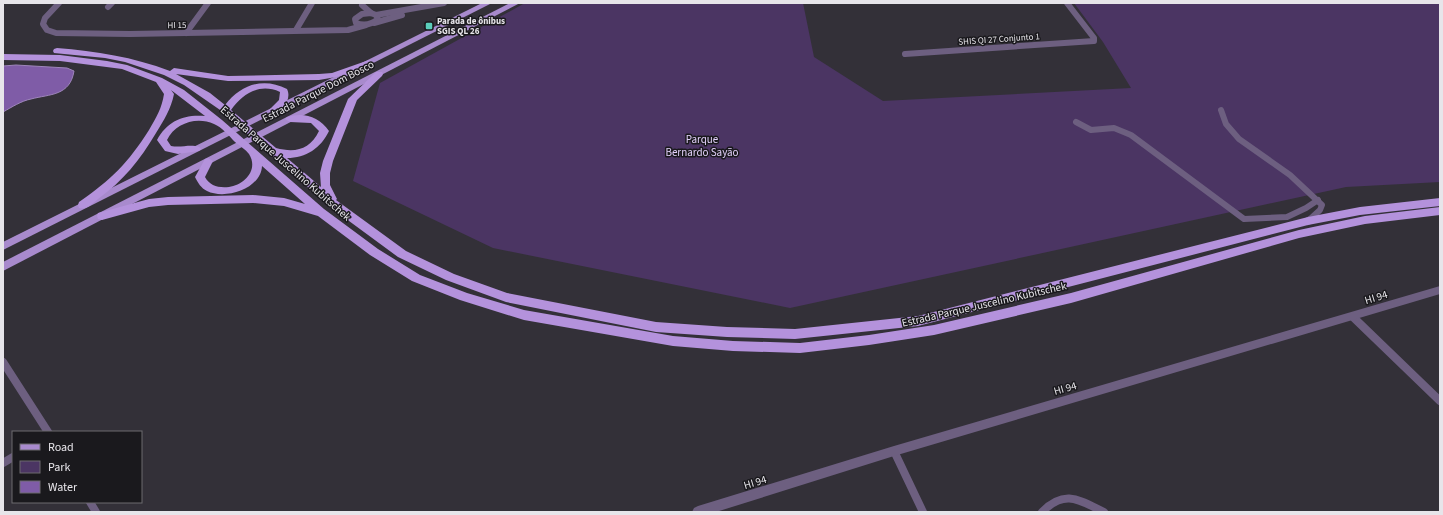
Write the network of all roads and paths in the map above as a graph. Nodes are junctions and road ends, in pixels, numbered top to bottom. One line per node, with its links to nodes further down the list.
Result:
1 (59, 3): 16 (street, HI 15)
2 (208, 3): 16 (street)
3 (312, 3): 14 (street)
4 (444, 3): 9 (street)
5 (488, 3): 10 (main road, Estrada Parque Dom Bosco)
6 (516, 3): 22 (main road, Estrada Parque Dom Bosco)
7 (1067, 3): 18 (street, SHIS QI 27 Conjunto 1)
8 (363, 4): 11 (street); 12 (street)
9 (436, 5): 11 (street); 13 (street, HI 15)
10 (477, 6): 20 (main road, Estrada Parque Dom Bosco)
11 (374, 14): 12 (street); 13 (street)
12 (355, 20): 13 (street); 15 (street)
13 (368, 25): 15 (street, HI 15)
14 (296, 30): 15 (street, HI 15); 16 (street, HI 15)
15 (342, 30)
16 (186, 32)
17 (3, 51): 21 (highway, Estrada Parque Juscelino Kubitschek)
18 (905, 54)
19 (3, 57): 23 (highway, Estrada Parque Juscelino Kubitschek)
20 (369, 63): 21 (highway); 26 (main road, Estrada Parque Dom Bosco)
21 (162, 70): 24 (highway, Estrada Parque Juscelino Kubitschek)
22 (379, 74): 27 (main road, Estrada Parque Dom Bosco); 36 (highway)
23 (159, 80): 28 (highway, Estrada Parque Juscelino Kubitschek); 37 (highway)
24 (226, 110): 26 (highway); 30 (highway, Estrada Parque Juscelino Kubitschek)
25 (1221, 110): 34 (street)
26 (273, 111): 31 (main road, Estrada Parque Dom Bosco)
27 (290, 119): 30 (highway); 33 (main road, Estrada Parque Dom Bosco)
28 (219, 122): 31 (highway); 32 (highway, Estrada Parque Juscelino Kubitschek)
29 (1076, 122): 34 (street)
30 (269, 148): 36 (highway, Estrada Parque Juscelino Kubitschek)
31 (196, 149): 37 (main road, Estrada Parque Dom Bosco)
32 (253, 154): 33 (highway); 39 (highway, Estrada Parque Juscelino Kubitschek)
33 (208, 160): 40 (main road, Estrada Parque Dom Bosco)
34 (1318, 200): 41 (street)
35 (1440, 202): 41 (highway, Estrada Parque Juscelino Kubitschek)
36 (334, 204): 41 (highway, Estrada Parque Juscelino Kubitschek)
37 (83, 205): 42 (main road, Estrada Parque Dom Bosco)
38 (1440, 211): 39 (highway, Estrada Parque Juscelino Kubitschek)
39 (320, 212): 40 (highway)
40 (102, 216): 43 (main road, Estrada Parque Dom Bosco)
41 (1308, 221)
42 (3, 246)
43 (3, 267)
44 (1440, 290): 45 (street, HI 94)
45 (1353, 316): 47 (street); 49 (street, HI 94)
46 (3, 362): 48 (street)
47 (1440, 401)
48 (47, 431)
49 (894, 451): 54 (street, HI 94); 55 (street)
50 (12, 458): 51 (street)
51 (3, 463)
52 (91, 503): 53 (street)
53 (96, 512)
54 (698, 512)
55 (923, 512)
56 (1042, 512): 57 (street)
57 (1104, 512)

